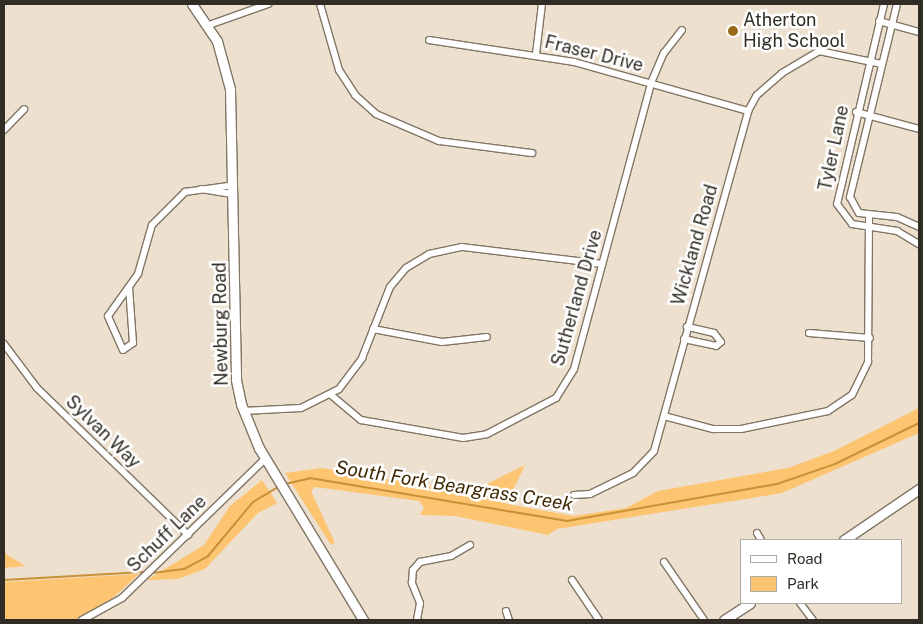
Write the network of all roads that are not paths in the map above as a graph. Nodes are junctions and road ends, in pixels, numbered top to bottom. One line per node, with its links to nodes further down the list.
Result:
1 (192, 4): 8 (main road, Newburg Road)
2 (268, 4): 8 (street)
3 (320, 4): 23 (street)
4 (542, 4): 13 (street)
5 (884, 4): 7 (street, Tyler Lane)
6 (896, 4): 9 (street, Tyler Lane)
7 (879, 21): 9 (street); 14 (street, Tyler Lane)
8 (208, 25): 24 (main road, Newburg Road)
9 (892, 25): 11 (street); 15 (street, Tyler Lane)
10 (682, 30): 16 (street, Sutherland Drive)
11 (919, 32)
12 (429, 40): 13 (street, Fraser Drive)
13 (536, 54): 16 (street, Fraser Drive)
14 (868, 61): 15 (street, Wickland Road); 18 (street, Wickland Road); 19 (street, Tyler Lane)
15 (882, 64): 20 (street, Tyler Lane)
16 (652, 84): 18 (street, Fraser Drive); 29 (street, Sutherland Drive)
17 (24, 109): 22 (street)
18 (748, 111): 31 (street, Wickland Road)
19 (856, 112): 20 (street); 27 (street, Tyler Lane)
20 (868, 116): 21 (street); 25 (street, Tyler Lane)
21 (919, 129)
22 (4, 130)
23 (532, 153)
24 (234, 189): 30 (street); 39 (main road, Newburg Road)
25 (869, 215): 26 (street); 27 (street)
26 (919, 227)
27 (869, 229): 28 (street, Tyler Lane); 35 (street)
28 (919, 244)
29 (602, 264): 32 (street); 38 (street, Sutherland Drive)
30 (130, 287): 30 (street)
31 (687, 327): 36 (street, Wickland Road); 36 (street)
32 (373, 329): 34 (street); 38 (street)
33 (809, 333): 35 (street)
34 (487, 337)
35 (870, 338): 40 (street)
36 (684, 339): 40 (street, Wickland Road)
37 (4, 344): 45 (street, Sylvan Way)
38 (331, 396): 39 (street)
39 (243, 411): 41 (main road, Newburg Road)
40 (664, 416): 43 (street, Wickland Road)
41 (265, 459): 45 (street, Schuff Lane); 55 (main road, Newburg Road)
42 (919, 489): 47 (main road)
43 (574, 495)
44 (757, 533): 46 (street)
45 (188, 535): 54 (street, Schuff Lane)
46 (761, 539)
47 (845, 539)
48 (470, 545): 56 (street)
49 (664, 562): 59 (street)
50 (572, 580): 58 (street)
51 (748, 604): 60 (main road)
52 (801, 604): 61 (street)
53 (506, 611): 57 (street)
54 (82, 620)
55 (363, 620)
56 (417, 620)
57 (509, 620)
58 (599, 620)
59 (704, 620)
60 (724, 620)
61 (813, 620)

